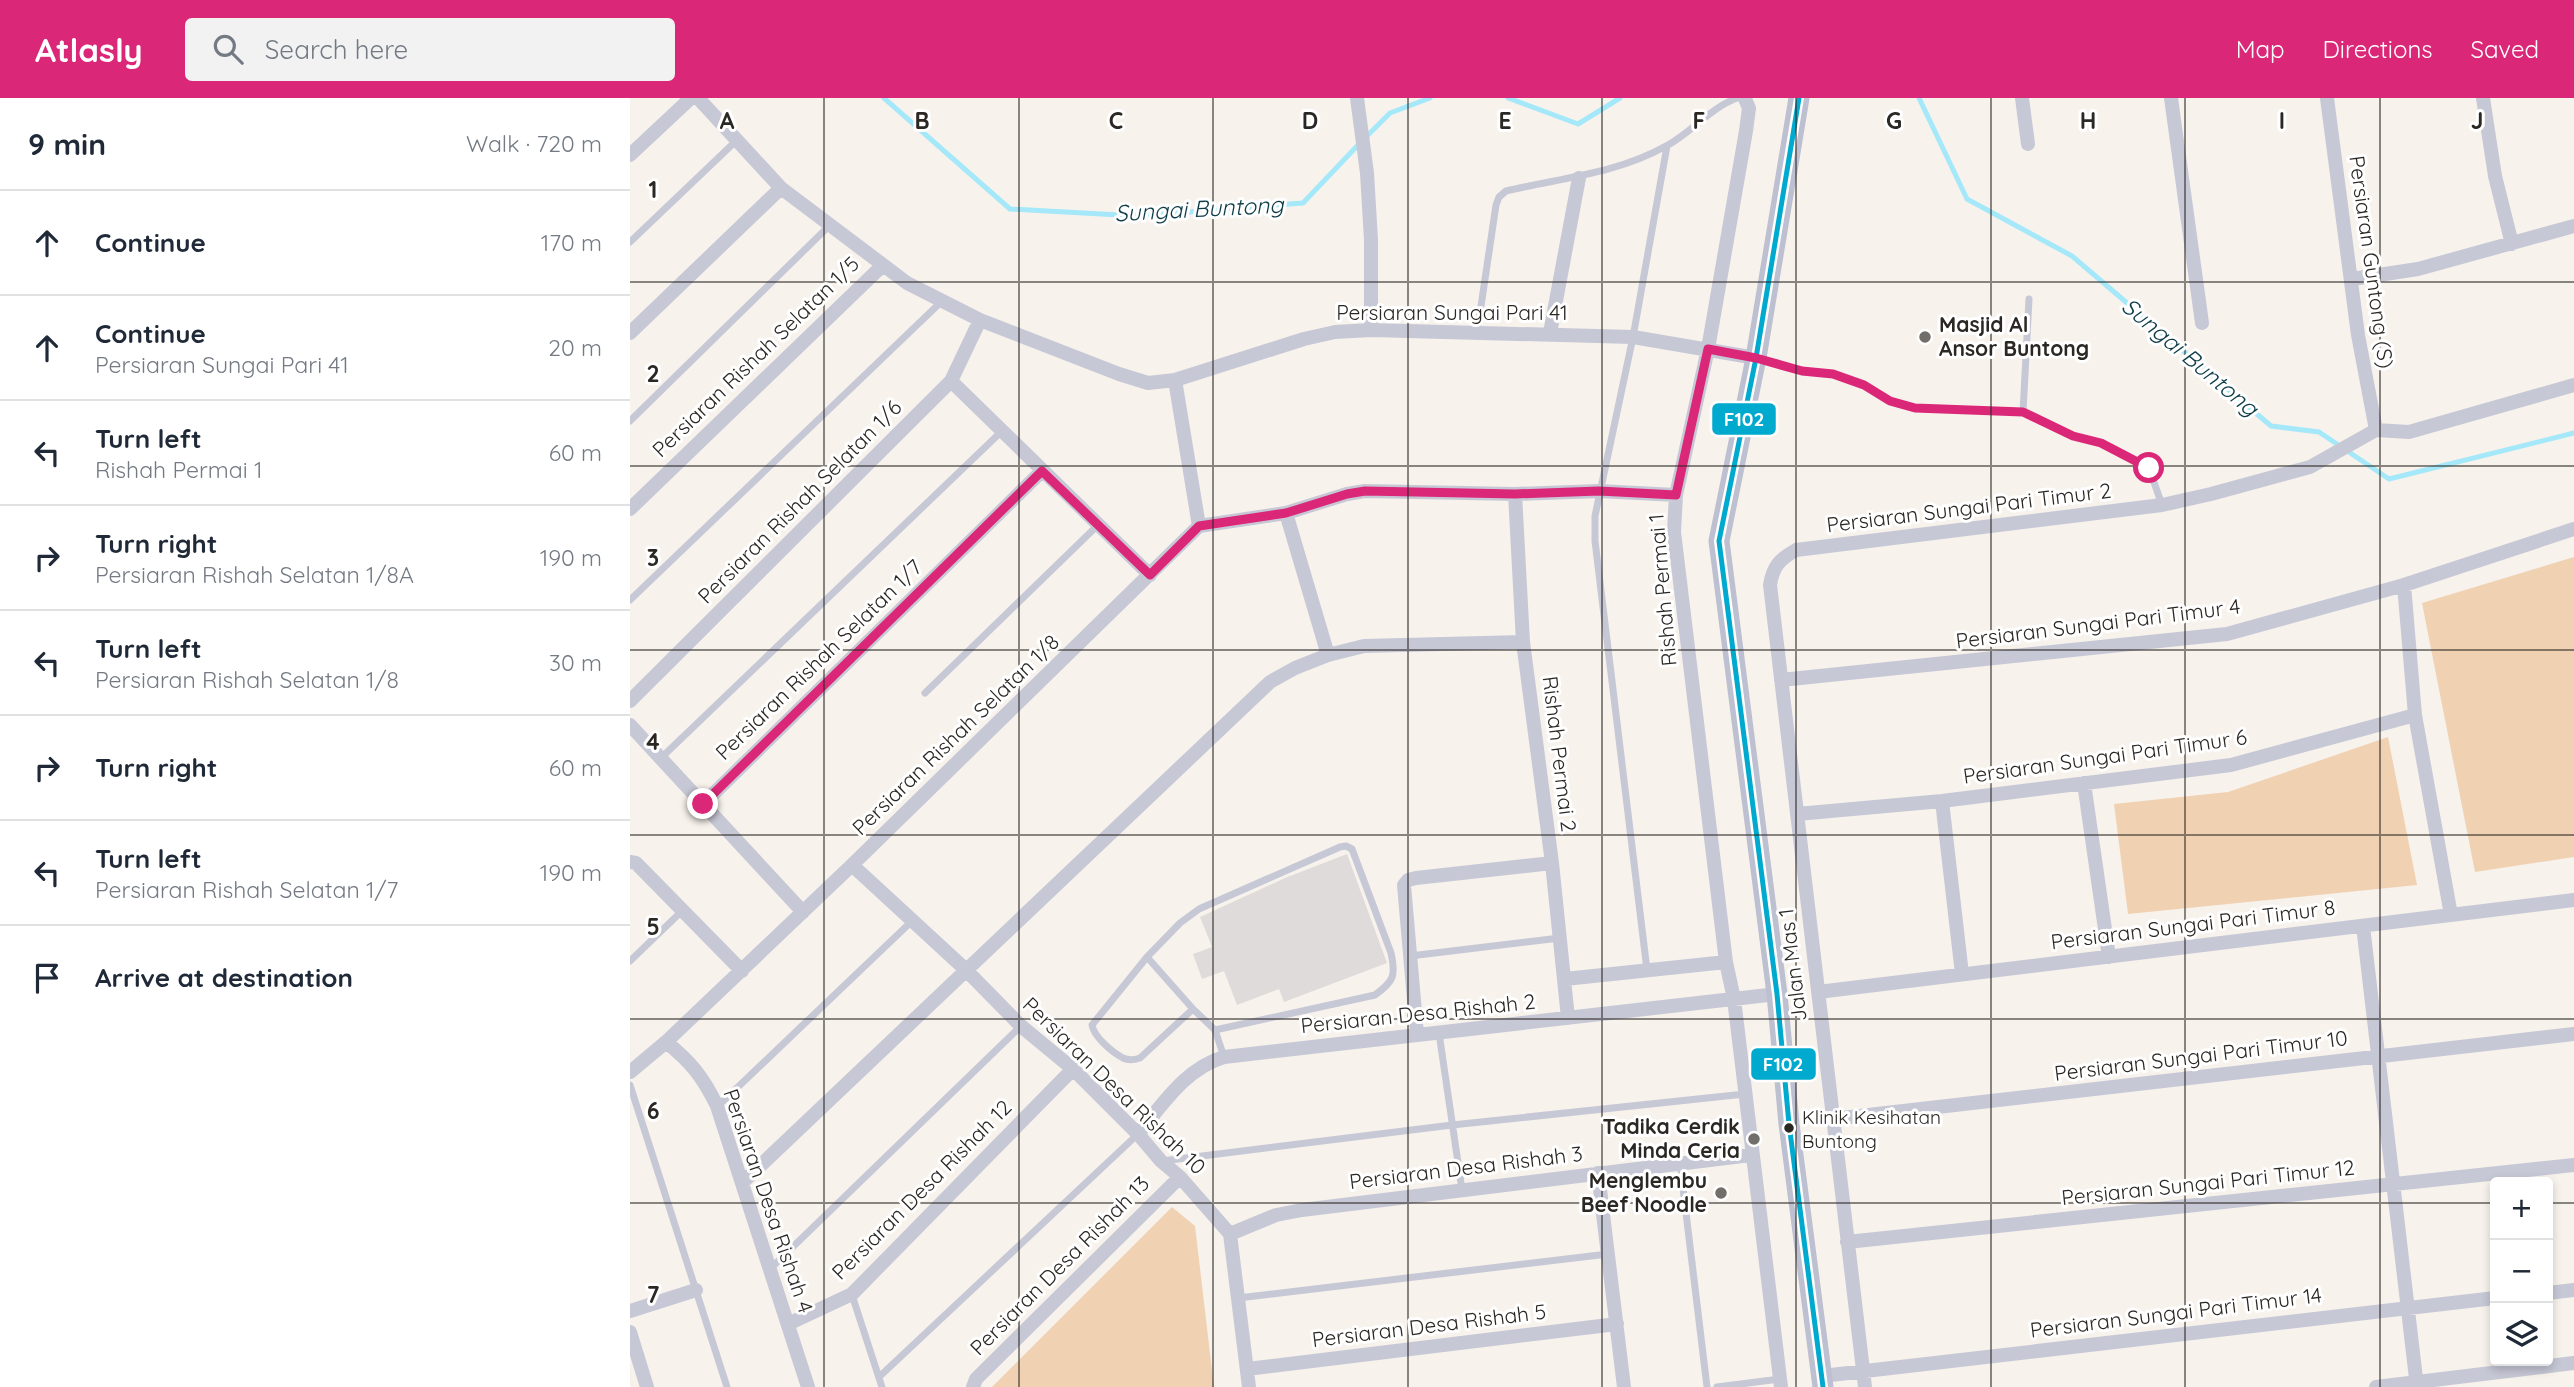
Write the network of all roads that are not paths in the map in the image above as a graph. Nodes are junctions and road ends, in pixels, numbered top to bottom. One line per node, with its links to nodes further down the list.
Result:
1 (691, 98): 13 (street)
2 (698, 98): 10 (street, Persiaran Sungai Pari 41)
3 (1357, 98): 26 (street)
4 (1741, 98): 12 (lane); 31 (street, Rishah Permai 1)
5 (1799, 98): 32 (main road)
6 (2022, 98): 11 (street)
7 (2171, 98): 25 (street)
8 (2328, 98): 21 (street, Persiaran Guntong (S))
9 (2483, 98): 19 (street)
10 (737, 140): 15 (street, Persiaran Sungai Pari 41); 18 (lane)
11 (2028, 144)
12 (1667, 146): 14 (lane); 30 (lane)
13 (630, 155)
14 (1579, 178): 28 (lane); 29 (street)
15 (781, 188): 16 (street, Persiaran Sungai Pari 41); 27 (street)
16 (829, 226): 20 (street, Persiaran Sungai Pari 41); 37 (lane)
17 (2574, 226): 19 (street)
18 (630, 242)
19 (2512, 244): 21 (street)
20 (882, 265): 23 (street, Persiaran Sungai Pari 41); 45 (street, Persiaran Rishah Selatan 1/5)
21 (2352, 279): 38 (street, Persiaran Guntong (S))
22 (2029, 299): 36 (lane)
23 (941, 302): 24 (street, Persiaran Sungai Pari 41); 53 (lane)
24 (980, 320): 33 (street, Persiaran Sungai Pari 41); 34 (street, Persiaran Rishah Selatan 1/6)
25 (2202, 323)
26 (1371, 330): 28 (street, Persiaran Sungai Pari 41); 33 (street, Persiaran Sungai Pari 41)
27 (630, 333)
28 (1477, 333): 29 (street, Persiaran Sungai Pari 41)
29 (1550, 333): 30 (street, Persiaran Sungai Pari 41)
30 (1633, 337): 31 (street, Persiaran Sungai Pari 41); 41 (lane)
31 (1708, 349): 32 (street, Persiaran Sungai Pari 41); 43 (street, Rishah Permai 1)
32 (1756, 358): 36 (lane); 87 (main road)
33 (1175, 380): 48 (street)
34 (951, 382): 39 (street); 58 (street, Persiaran Rishah Selatan 1/6)
35 (2574, 385): 38 (street)
36 (2023, 412): 44 (lane)
37 (630, 421)
38 (2376, 430): 44 (street, Persiaran Sungai Pari Timur 2)
39 (1002, 431): 40 (street); 61 (lane)
40 (1042, 471): 47 (street); 64 (street, Persiaran Rishah Selatan 1/7)
41 (1599, 491): 42 (street); 43 (street); 82 (lane)
42 (1515, 494): 46 (street); 54 (street, Rishah Permai 2)
43 (1676, 495): 80 (street, Rishah Permai 1)
44 (2162, 505): 50 (street, Persiaran Sungai Pari Timur 2)
45 (630, 509)
46 (1286, 513): 48 (street); 55 (street)
47 (1098, 525): 51 (street); 57 (lane)
48 (1199, 526): 51 (street, Persiaran Rishah Selatan 1/8)
49 (2574, 529): 52 (street, Persiaran Sungai Pari Timur 4)
50 (1796, 550): 56 (street, Jalan Mas 1)
51 (1150, 575): 68 (street, Persiaran Rishah Selatan 1/8)
52 (2404, 585): 56 (street, Persiaran Sungai Pari Timur 4); 59 (street)
53 (630, 600)
54 (1523, 642): 55 (street); 67 (street, Rishah Permai 2)
55 (1328, 655): 81 (street)
56 (1781, 680): 65 (street, Jalan Mas 1)
57 (925, 693)
58 (630, 701)
59 (2415, 715): 62 (street, Persiaran Sungai Pari Timur 6); 72 (street)
60 (630, 725): 61 (street)
61 (661, 758): 64 (street)
62 (2084, 783): 63 (street, Persiaran Sungai Pari Timur 6); 78 (street)
63 (1942, 801): 65 (street, Persiaran Sungai Pari Timur 6); 84 (street)
64 (703, 804): 71 (street)
65 (1797, 814): 86 (street, Jalan Mas 1)
66 (630, 862): 70 (street)
67 (1552, 863): 75 (street, Rishah Permai 2); 76 (street)
68 (852, 866): 71 (street, Persiaran Rishah Selatan 1/8); 73 (street, Persiaran Desa Rishah 10)
69 (2574, 900): 72 (street, Persiaran Sungai Pari Timur 8)
70 (682, 911): 79 (lane); 83 (street)
71 (803, 912): 83 (street, Persiaran Rishah Selatan 1/8)
72 (2451, 915): 74 (street, Persiaran Sungai Pari Timur 8)
73 (912, 920): 81 (street, Persiaran Desa Rishah 10); 103 (lane)
74 (2363, 926): 78 (street, Persiaran Sungai Pari Timur 8); 98 (street)
75 (1560, 938): 76 (lane); 85 (street, Rishah Permai 2)
76 (1409, 956): 95 (street)
77 (1147, 957): 89 (lane); 89 (lane); 92 (lane)
78 (2109, 957): 84 (street, Persiaran Sungai Pari Timur 8)
79 (630, 961)
80 (1726, 962): 82 (street); 88 (street, Rishah Permai 1)
81 (965, 970): 91 (street, Persiaran Desa Rishah 10); 113 (street)
82 (1647, 970): 85 (street)
83 (741, 971): 96 (street, Persiaran Rishah Selatan 1/8)
84 (1962, 974): 86 (street, Persiaran Sungai Pari Timur 8)
85 (1565, 979): 90 (street, Rishah Permai 2)
86 (1818, 992): 104 (street, Jalan Mas 1)
87 (1777, 994): 88 (street, Persiaran Desa Rishah 2); 135 (main road)
88 (1734, 999): 90 (street, Persiaran Desa Rishah 2); 102 (street, Rishah Permai 1)
89 (1193, 1009): 92 (lane)
90 (1568, 1018): 93 (street, Persiaran Desa Rishah 2)
91 (1021, 1026): 99 (street, Persiaran Desa Rishah 10); 119 (lane)
92 (1215, 1030): 97 (lane)
93 (1439, 1032): 95 (street, Persiaran Desa Rishah 2); 105 (lane)
94 (2574, 1034): 98 (street, Persiaran Sungai Pari Timur 10)
95 (1417, 1035): 97 (street, Persiaran Desa Rishah 2)
96 (666, 1042): 100 (street, Persiaran Rishah Selatan 1/8); 103 (street, Persiaran Desa Rishah 4)
97 (1224, 1056): 106 (street, Persiaran Desa Rishah 2)
98 (2378, 1056): 104 (street, Persiaran Sungai Pari Timur 10); 114 (street)
99 (1073, 1069): 106 (street, Persiaran Desa Rishah 10); 123 (street, Persiaran Desa Rishah 12)
100 (630, 1072)
101 (630, 1085): 120 (lane)
102 (1745, 1094): 105 (lane); 107 (street, Rishah Permai 1)
103 (717, 1106): 113 (street, Persiaran Desa Rishah 4)
104 (1833, 1119): 117 (street, Jalan Mas 1)
105 (1452, 1125): 108 (lane); 115 (lane)
106 (1138, 1133): 108 (street, Persiaran Desa Rishah 10); 134 (lane)
107 (1751, 1155): 109 (street, Persiaran Desa Rishah 3); 136 (street, Rishah Permai 1)
108 (1161, 1161): 112 (street, Persiaran Desa Rishah 10)
109 (1680, 1164): 111 (street, Persiaran Desa Rishah 3); 145 (lane)
110 (2574, 1165): 114 (street, Persiaran Sungai Pari Timur 12)
111 (1598, 1173): 115 (street, Persiaran Desa Rishah 3); 118 (street)
112 (1180, 1177): 116 (street, Persiaran Desa Rishah 10); 142 (street, Persiaran Desa Rishah 13)
113 (742, 1183): 119 (street, Persiaran Desa Rishah 4)
114 (2392, 1184): 117 (street, Persiaran Sungai Pari Timur 12); 126 (street)
115 (1462, 1190): 116 (street, Persiaran Desa Rishah 3)
116 (1230, 1234): 124 (street)
117 (1847, 1242): 133 (street, Jalan Mas 1)
118 (1608, 1254): 124 (lane); 129 (street)
119 (770, 1269): 128 (street, Persiaran Desa Rishah 4)
120 (696, 1290): 127 (street); 139 (lane)
121 (2574, 1290): 122 (street)
122 (2553, 1292)
123 (852, 1294): 128 (street, Persiaran Desa Rishah 12); 134 (lane)
124 (1238, 1297): 132 (street)
125 (2490, 1299): 126 (street, Persiaran Sungai Pari Timur 14)
126 (2406, 1307): 133 (street, Persiaran Sungai Pari Timur 14); 137 (street)
127 (630, 1311)
128 (788, 1324): 140 (street, Persiaran Desa Rishah 4)
129 (1616, 1324): 132 (street, Persiaran Desa Rishah 5); 144 (street)
130 (630, 1332): 138 (street)
131 (2574, 1363): 137 (street)
132 (1247, 1369): 143 (street)
133 (1863, 1371): 135 (street, Persiaran Sungai Pari Timur 14); 147 (street, Jalan Mas 1)
134 (879, 1377): 141 (lane)
135 (1822, 1382)
136 (1780, 1383): 146 (lane)
137 (2416, 1385): 148 (street)
138 (647, 1387)
139 (727, 1387)
140 (808, 1387)
141 (882, 1387)
142 (973, 1387)
143 (1249, 1387)
144 (1624, 1387)
145 (1707, 1387)
146 (1717, 1387)
147 (1864, 1387)
148 (2375, 1387)

